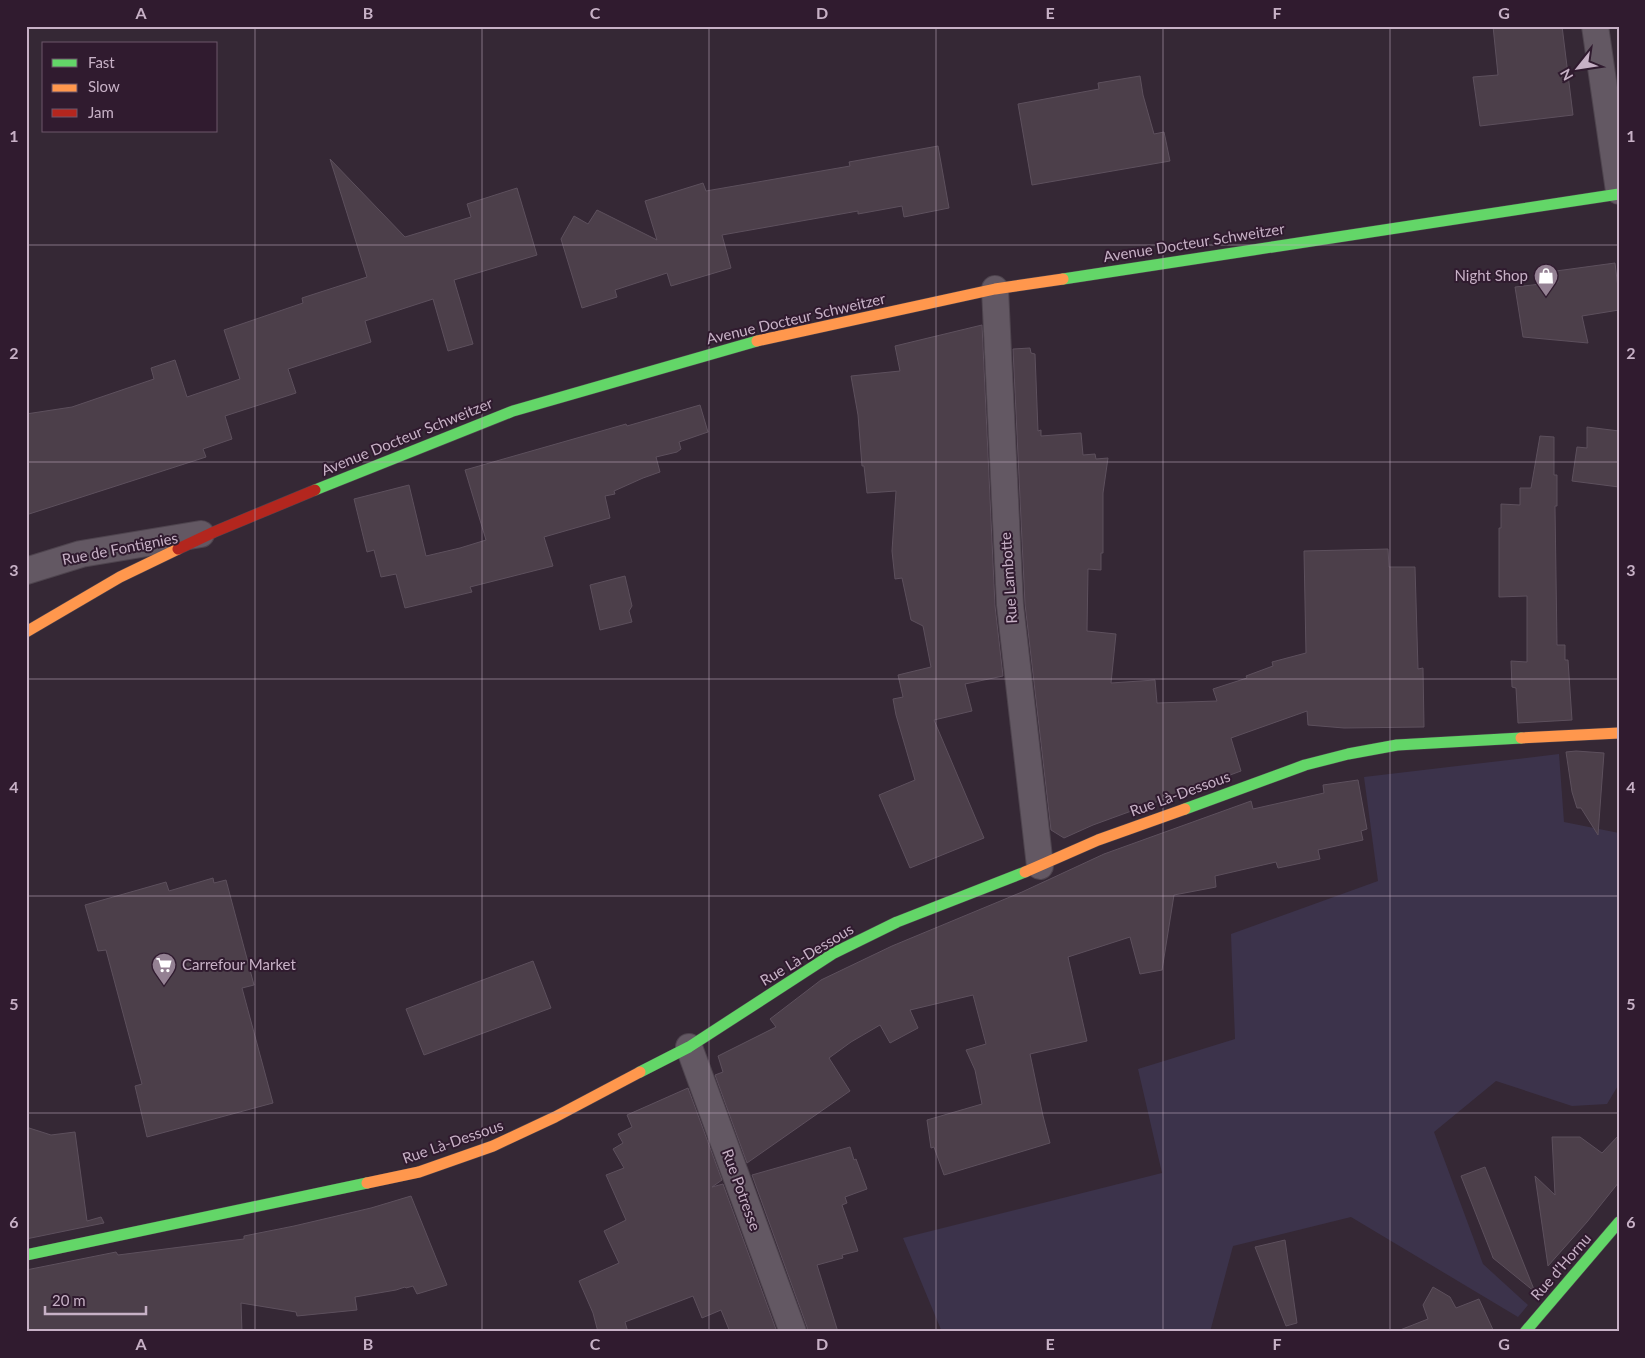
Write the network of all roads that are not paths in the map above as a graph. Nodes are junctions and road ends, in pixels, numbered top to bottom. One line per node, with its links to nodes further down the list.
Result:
1 (1595, 26): 2 (street)
2 (1619, 193): 3 (street, Avenue Docteur Schweitzer)
3 (994, 289): 4 (street, Avenue Docteur Schweitzer); 8 (street, Rue Lambotte)
4 (214, 532): 5 (street, Rue de Fontignies); 6 (street, Avenue Docteur Schweitzer)
5 (26, 571)
6 (26, 632)
7 (1619, 733): 8 (street, Rue Là-Dessous)
8 (1040, 866): 9 (street, Rue Là-Dessous)
9 (689, 1047): 11 (street, Rue Là-Dessous); 12 (street, Rue Potresse)
10 (1619, 1222): 13 (street, Rue d'Hornu)
11 (26, 1255)
12 (794, 1332)
13 (1525, 1332)

